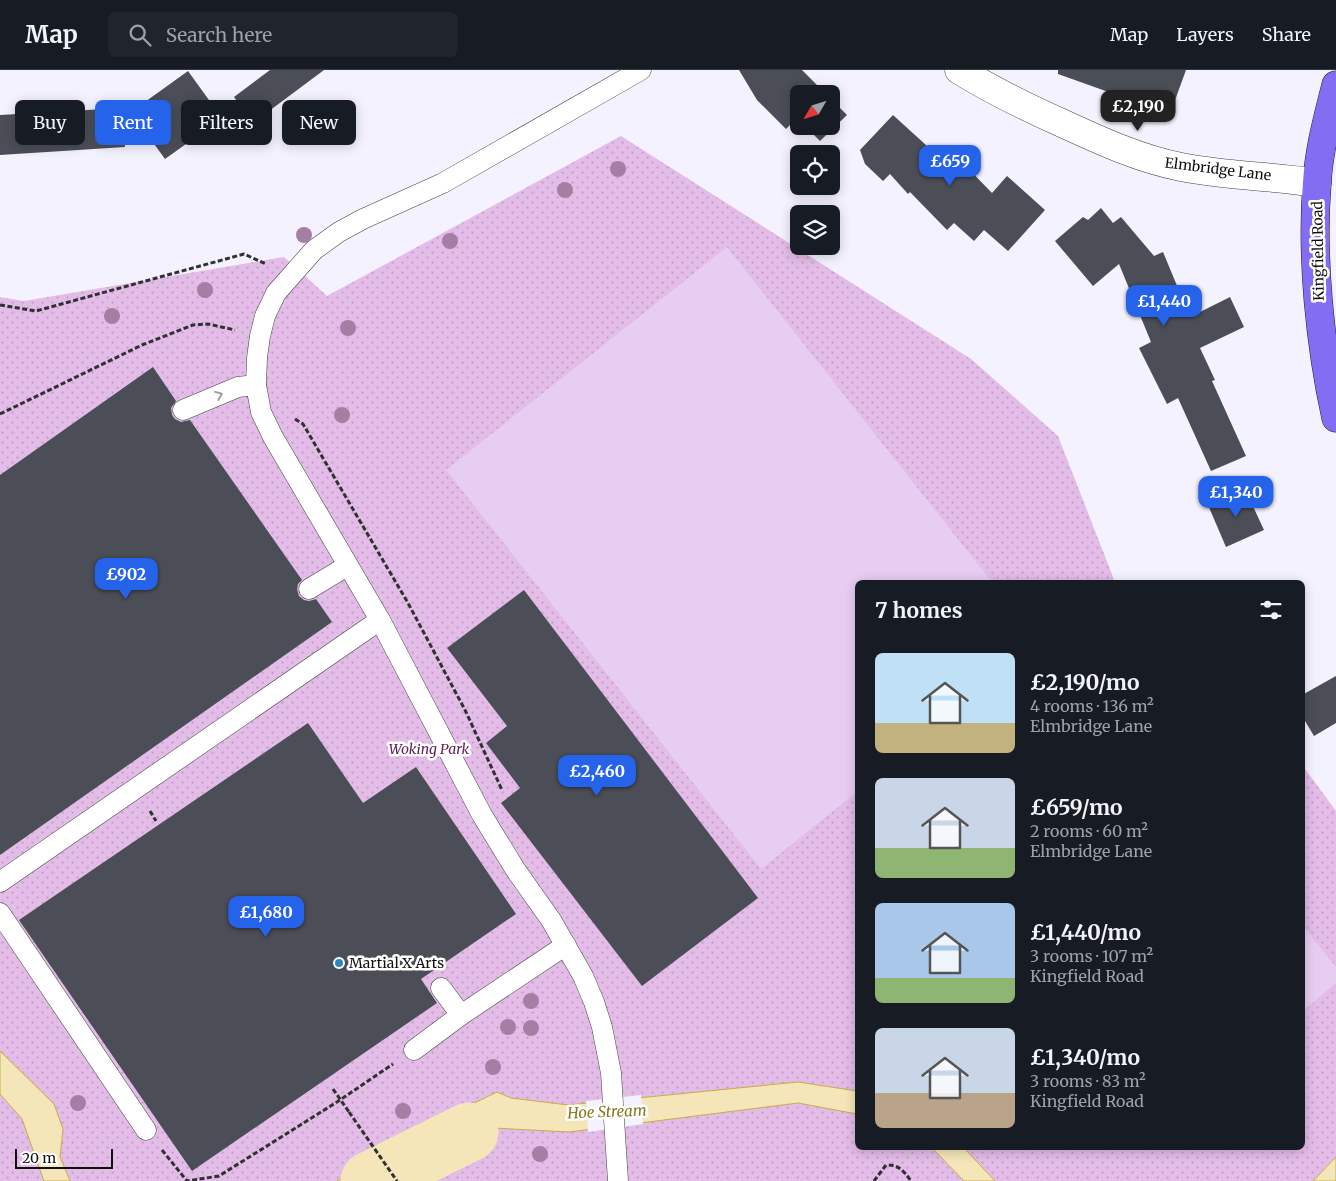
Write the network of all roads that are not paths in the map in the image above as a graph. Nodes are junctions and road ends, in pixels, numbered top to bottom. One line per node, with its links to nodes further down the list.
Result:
1 (642, 70): 5 (lane)
2 (959, 70): 4 (street, Elmbridge Lane)
3 (1336, 85): 4 (main road, Kingfield Road)
4 (1317, 182): 7 (main road, Kingfield Road)
5 (256, 384): 6 (lane, one-way to 5); 8 (lane)
6 (183, 410)
7 (1336, 418)
8 (347, 566): 9 (lane); 10 (lane)
9 (309, 590)
10 (380, 620): 11 (lane); 13 (lane)
11 (0, 882)
12 (0, 912): 17 (lane)
13 (566, 944): 15 (lane); 18 (lane)
14 (442, 988): 15 (lane)
15 (461, 1014): 16 (lane)
16 (414, 1050)
17 (146, 1130)
18 (618, 1181)

